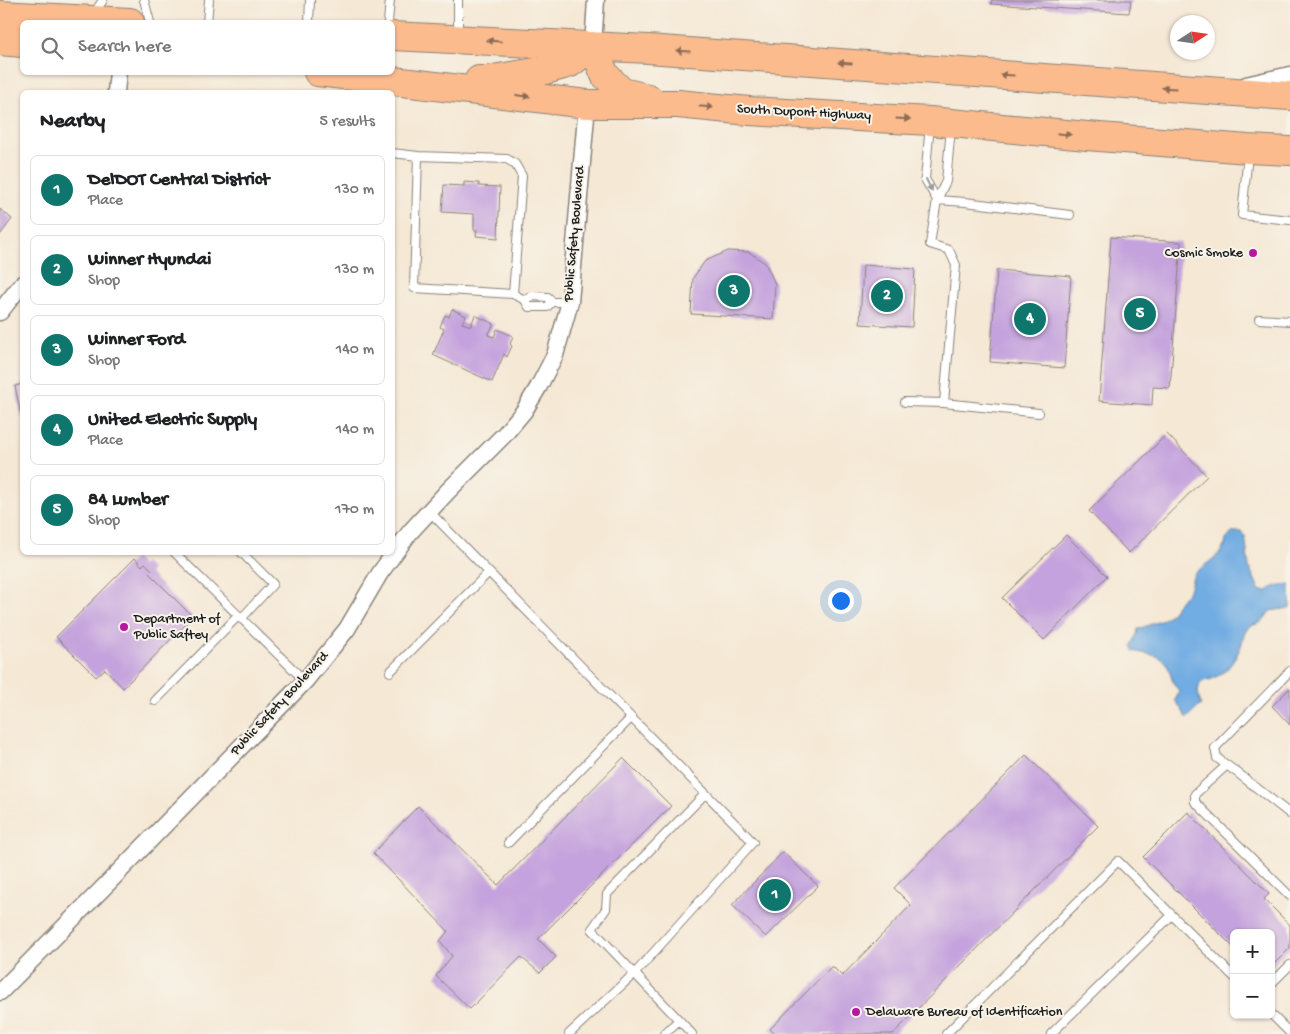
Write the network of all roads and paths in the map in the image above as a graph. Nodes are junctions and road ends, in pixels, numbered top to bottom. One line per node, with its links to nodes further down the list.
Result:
1 (144, 0): 10 (lane)
2 (209, 0): 11 (lane)
3 (310, 0): 12 (lane)
4 (390, 0): 13 (lane)
5 (458, 0): 15 (lane)
6 (596, 0): 19 (street)
7 (96, 10): 8 (highway); 9 (highway)
8 (0, 16)
9 (124, 20)
10 (149, 20)
11 (207, 20)
12 (309, 20)
13 (388, 20)
14 (395, 36): 15 (highway)
15 (458, 39): 18 (highway, one-way to 15)
16 (0, 41): 17 (highway)
17 (20, 43)
18 (549, 43): 19 (highway); 21 (highway)
19 (593, 46): 20 (highway); 21 (highway); 22 (highway)
20 (648, 49): 22 (highway); 28 (highway, one-way to 20)
21 (570, 63): 26 (highway); 30 (highway)
22 (605, 74): 30 (highway); 31 (highway)
23 (118, 75): 27 (street)
24 (340, 75): 26 (highway, South Dupont Highway)
25 (1290, 75): 28 (street)
26 (392, 82): 30 (highway, South Dupont Highway, one-way to 30)
27 (116, 90)
28 (1218, 91): 29 (highway)
29 (1290, 96)
30 (587, 104): 31 (highway, South Dupont Highway); 42 (street, Public Safety Boulevard)
31 (678, 104): 32 (highway, South Dupont Highway, one-way to 32)
32 (941, 122): 33 (highway, South Dupont Highway, one-way to 33); 37 (lane); 37 (lane, one-way to 37)
33 (1248, 149): 34 (highway, South Dupont Highway); 39 (lane)
34 (1290, 151)
35 (395, 153): 36 (lane)
36 (418, 156): 41 (lane); 41 (lane)
37 (937, 200): 38 (lane); 47 (lane)
38 (1070, 216)
39 (1290, 220)
40 (20, 287): 43 (street)
41 (513, 294): 42 (lane)
42 (570, 302): 49 (street, Public Safety Boulevard)
43 (0, 312)
44 (1259, 319): 45 (lane)
45 (1290, 321)
46 (905, 402): 47 (lane)
47 (944, 403): 48 (lane)
48 (1039, 413)
49 (429, 512): 50 (street, Public Safety Boulevard); 54 (lane)
50 (395, 552)
51 (177, 555): 55 (lane)
52 (244, 555): 55 (lane)
53 (393, 555): 58 (street, Public Safety Boulevard)
54 (488, 573): 57 (lane); 60 (lane)
55 (240, 618): 58 (lane); 59 (lane)
56 (1290, 670): 61 (lane)
57 (390, 672)
58 (305, 682): 71 (street, Public Safety Boulevard)
59 (155, 701)
60 (631, 718): 62 (lane); 64 (lane)
61 (1227, 765): 63 (lane); 65 (lane)
62 (705, 794): 68 (lane); 68 (lane)
63 (1290, 814)
64 (508, 843)
65 (1290, 896)
66 (1172, 915): 69 (lane); 78 (lane); 79 (lane)
67 (1290, 965): 70 (lane)
68 (635, 973): 73 (lane); 75 (lane)
69 (1231, 974)
70 (1275, 980)
71 (0, 992)
72 (1275, 1018): 74 (lane)
73 (678, 1020): 76 (lane); 77 (lane)
74 (1290, 1033)
75 (570, 1034)
76 (664, 1034)
77 (692, 1034)
78 (946, 1034)
79 (1051, 1034)

